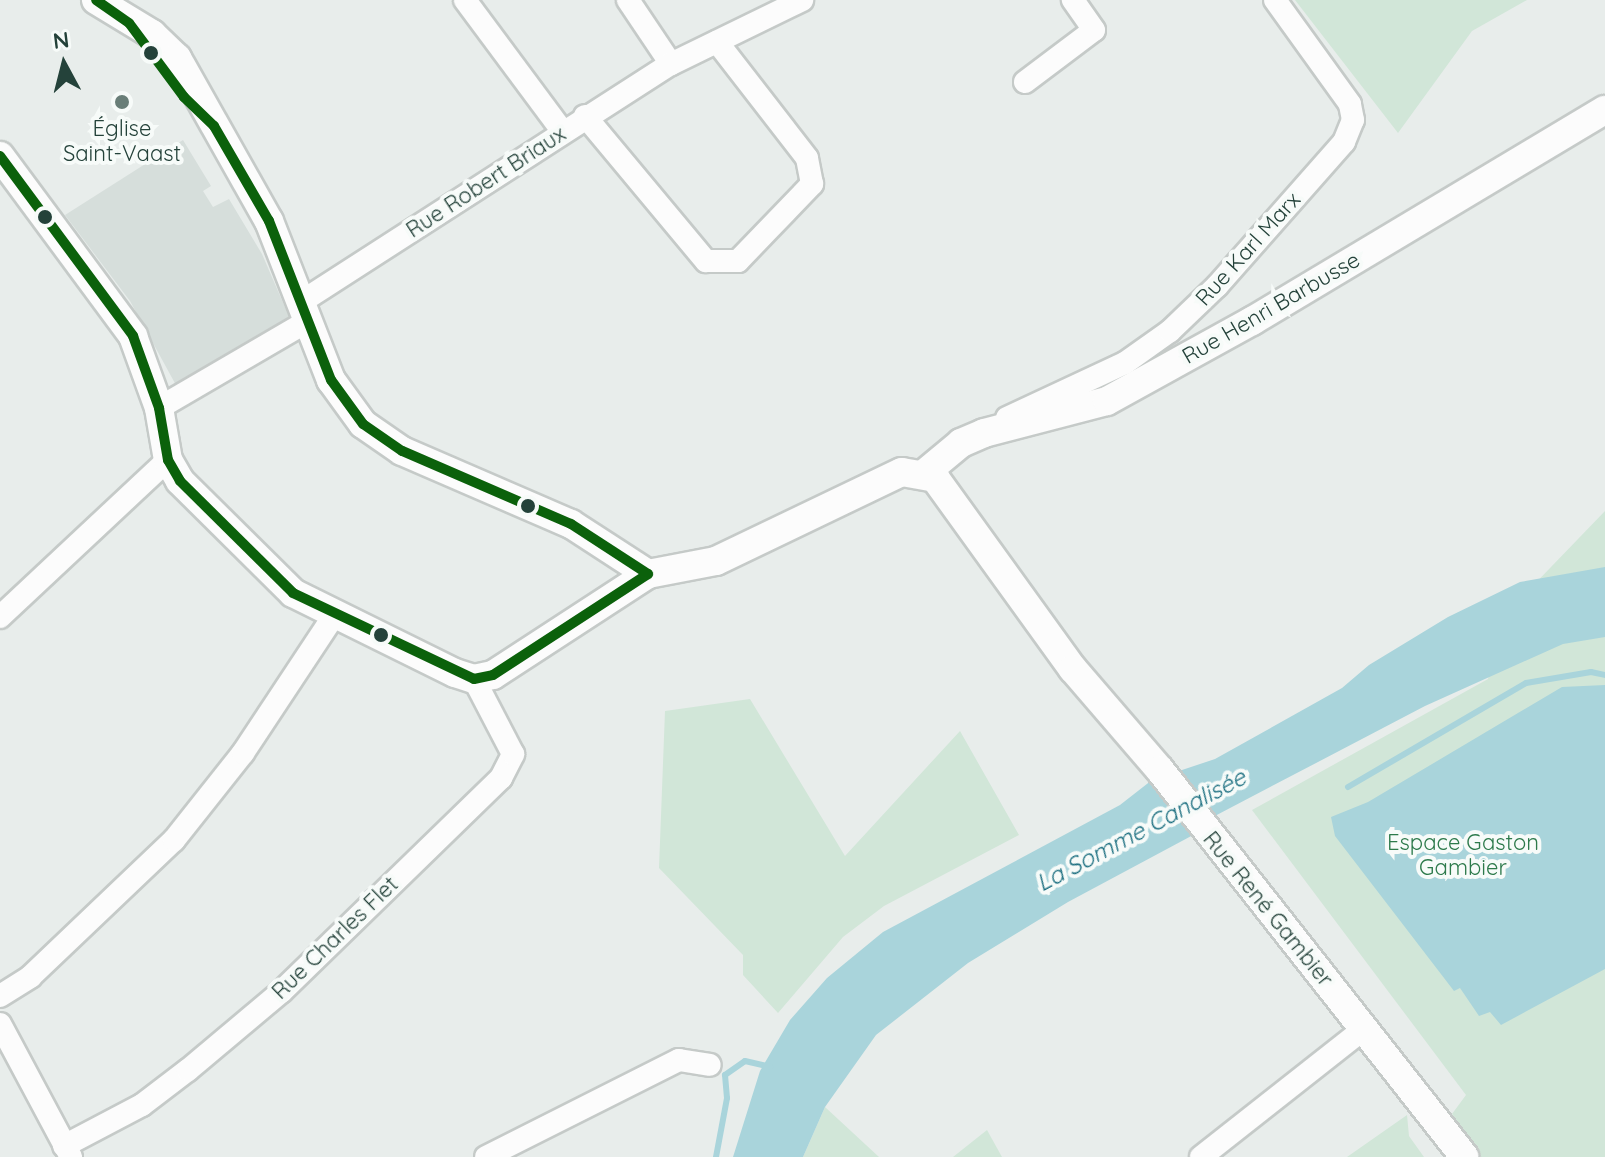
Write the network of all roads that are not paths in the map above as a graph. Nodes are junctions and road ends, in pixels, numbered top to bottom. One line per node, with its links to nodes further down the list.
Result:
1 (96, 0): 14 (street)
2 (465, 0): 12 (street)
3 (628, 0): 8 (street)
4 (802, 0): 7 (street, Rue Robert Briaux)
5 (1073, 0): 9 (street)
6 (1275, 0): 16 (street, Rue Karl Marx)
7 (717, 42): 8 (street, Rue Robert Briaux); 11 (street)
8 (671, 64): 11 (street, Rue Robert Briaux)
9 (1025, 82)
10 (1605, 110): 16 (street, Rue Henri Barbusse)
11 (585, 116): 12 (street, Rue Robert Briaux)
12 (563, 132): 14 (street, Rue Robert Briaux)
13 (0, 156): 15 (street)
14 (305, 311): 15 (street, Rue Robert Briaux); 19 (street)
15 (159, 408): 17 (street)
16 (1001, 429): 18 (street, Rue Henri Barbusse)
17 (168, 460): 20 (street); 21 (street)
18 (925, 473): 19 (street); 25 (street, Rue René Gambier)
19 (648, 574): 22 (street)
20 (0, 617)
21 (333, 617): 22 (street); 23 (street)
22 (474, 679): 28 (street, Rue Charles Flet)
23 (0, 996)
24 (0, 1024): 26 (street)
25 (1365, 1028): 30 (street); 31 (street, Rue René Gambier)
26 (8, 1060): 28 (street)
27 (710, 1065): 29 (street)
28 (68, 1151)
29 (486, 1157)
30 (1201, 1157)
31 (1464, 1157)

